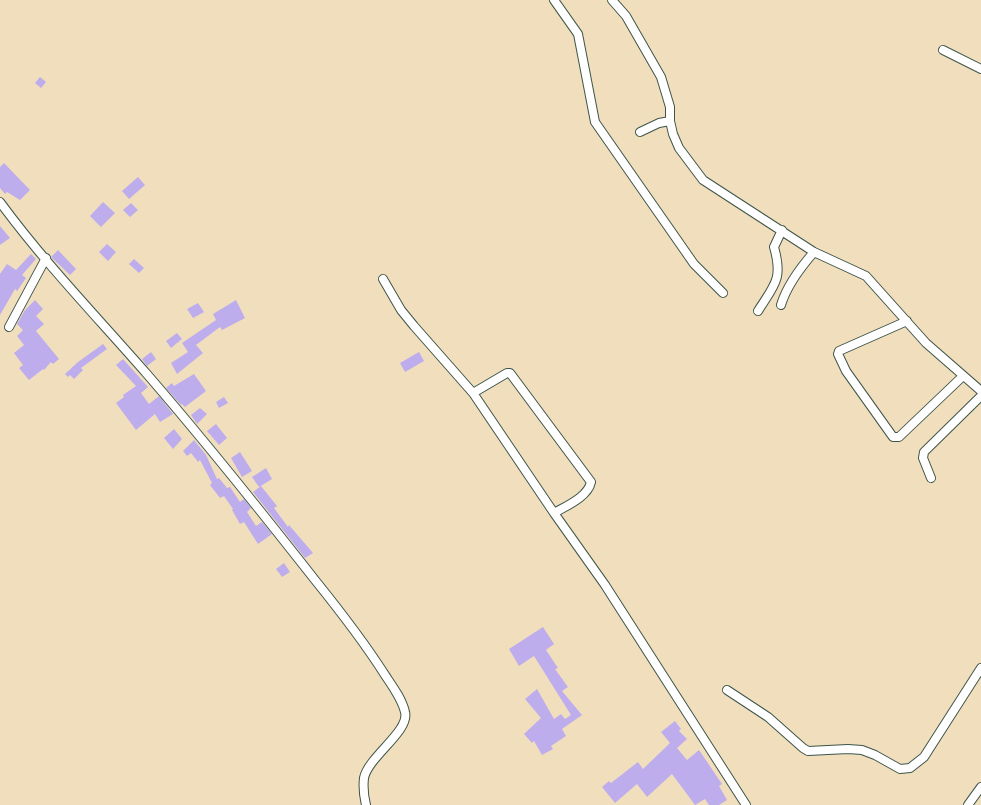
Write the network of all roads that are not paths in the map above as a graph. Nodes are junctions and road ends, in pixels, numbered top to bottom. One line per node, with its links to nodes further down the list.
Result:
1 (554, 0): 12 (street)
2 (612, 0): 5 (street)
3 (943, 50): 4 (street)
4 (981, 69)
5 (670, 121): 6 (street); 8 (street)
6 (640, 132)
7 (0, 202): 10 (street)
8 (782, 230): 9 (street); 14 (street)
9 (814, 252): 13 (street); 15 (street)
10 (46, 258): 16 (street); 26 (street)
11 (382, 279): 19 (street)
12 (723, 293)
13 (781, 305)
14 (758, 311)
15 (906, 321): 17 (street); 17 (street)
16 (9, 327)
17 (963, 376): 18 (street)
18 (981, 391)
19 (473, 392): 22 (street); 22 (street)
20 (981, 396): 21 (street)
21 (931, 478)
22 (554, 513): 27 (street)
23 (981, 668): 24 (street)
24 (727, 690)
25 (981, 787): 28 (street)
26 (366, 805)
27 (746, 805)
28 (968, 805)

